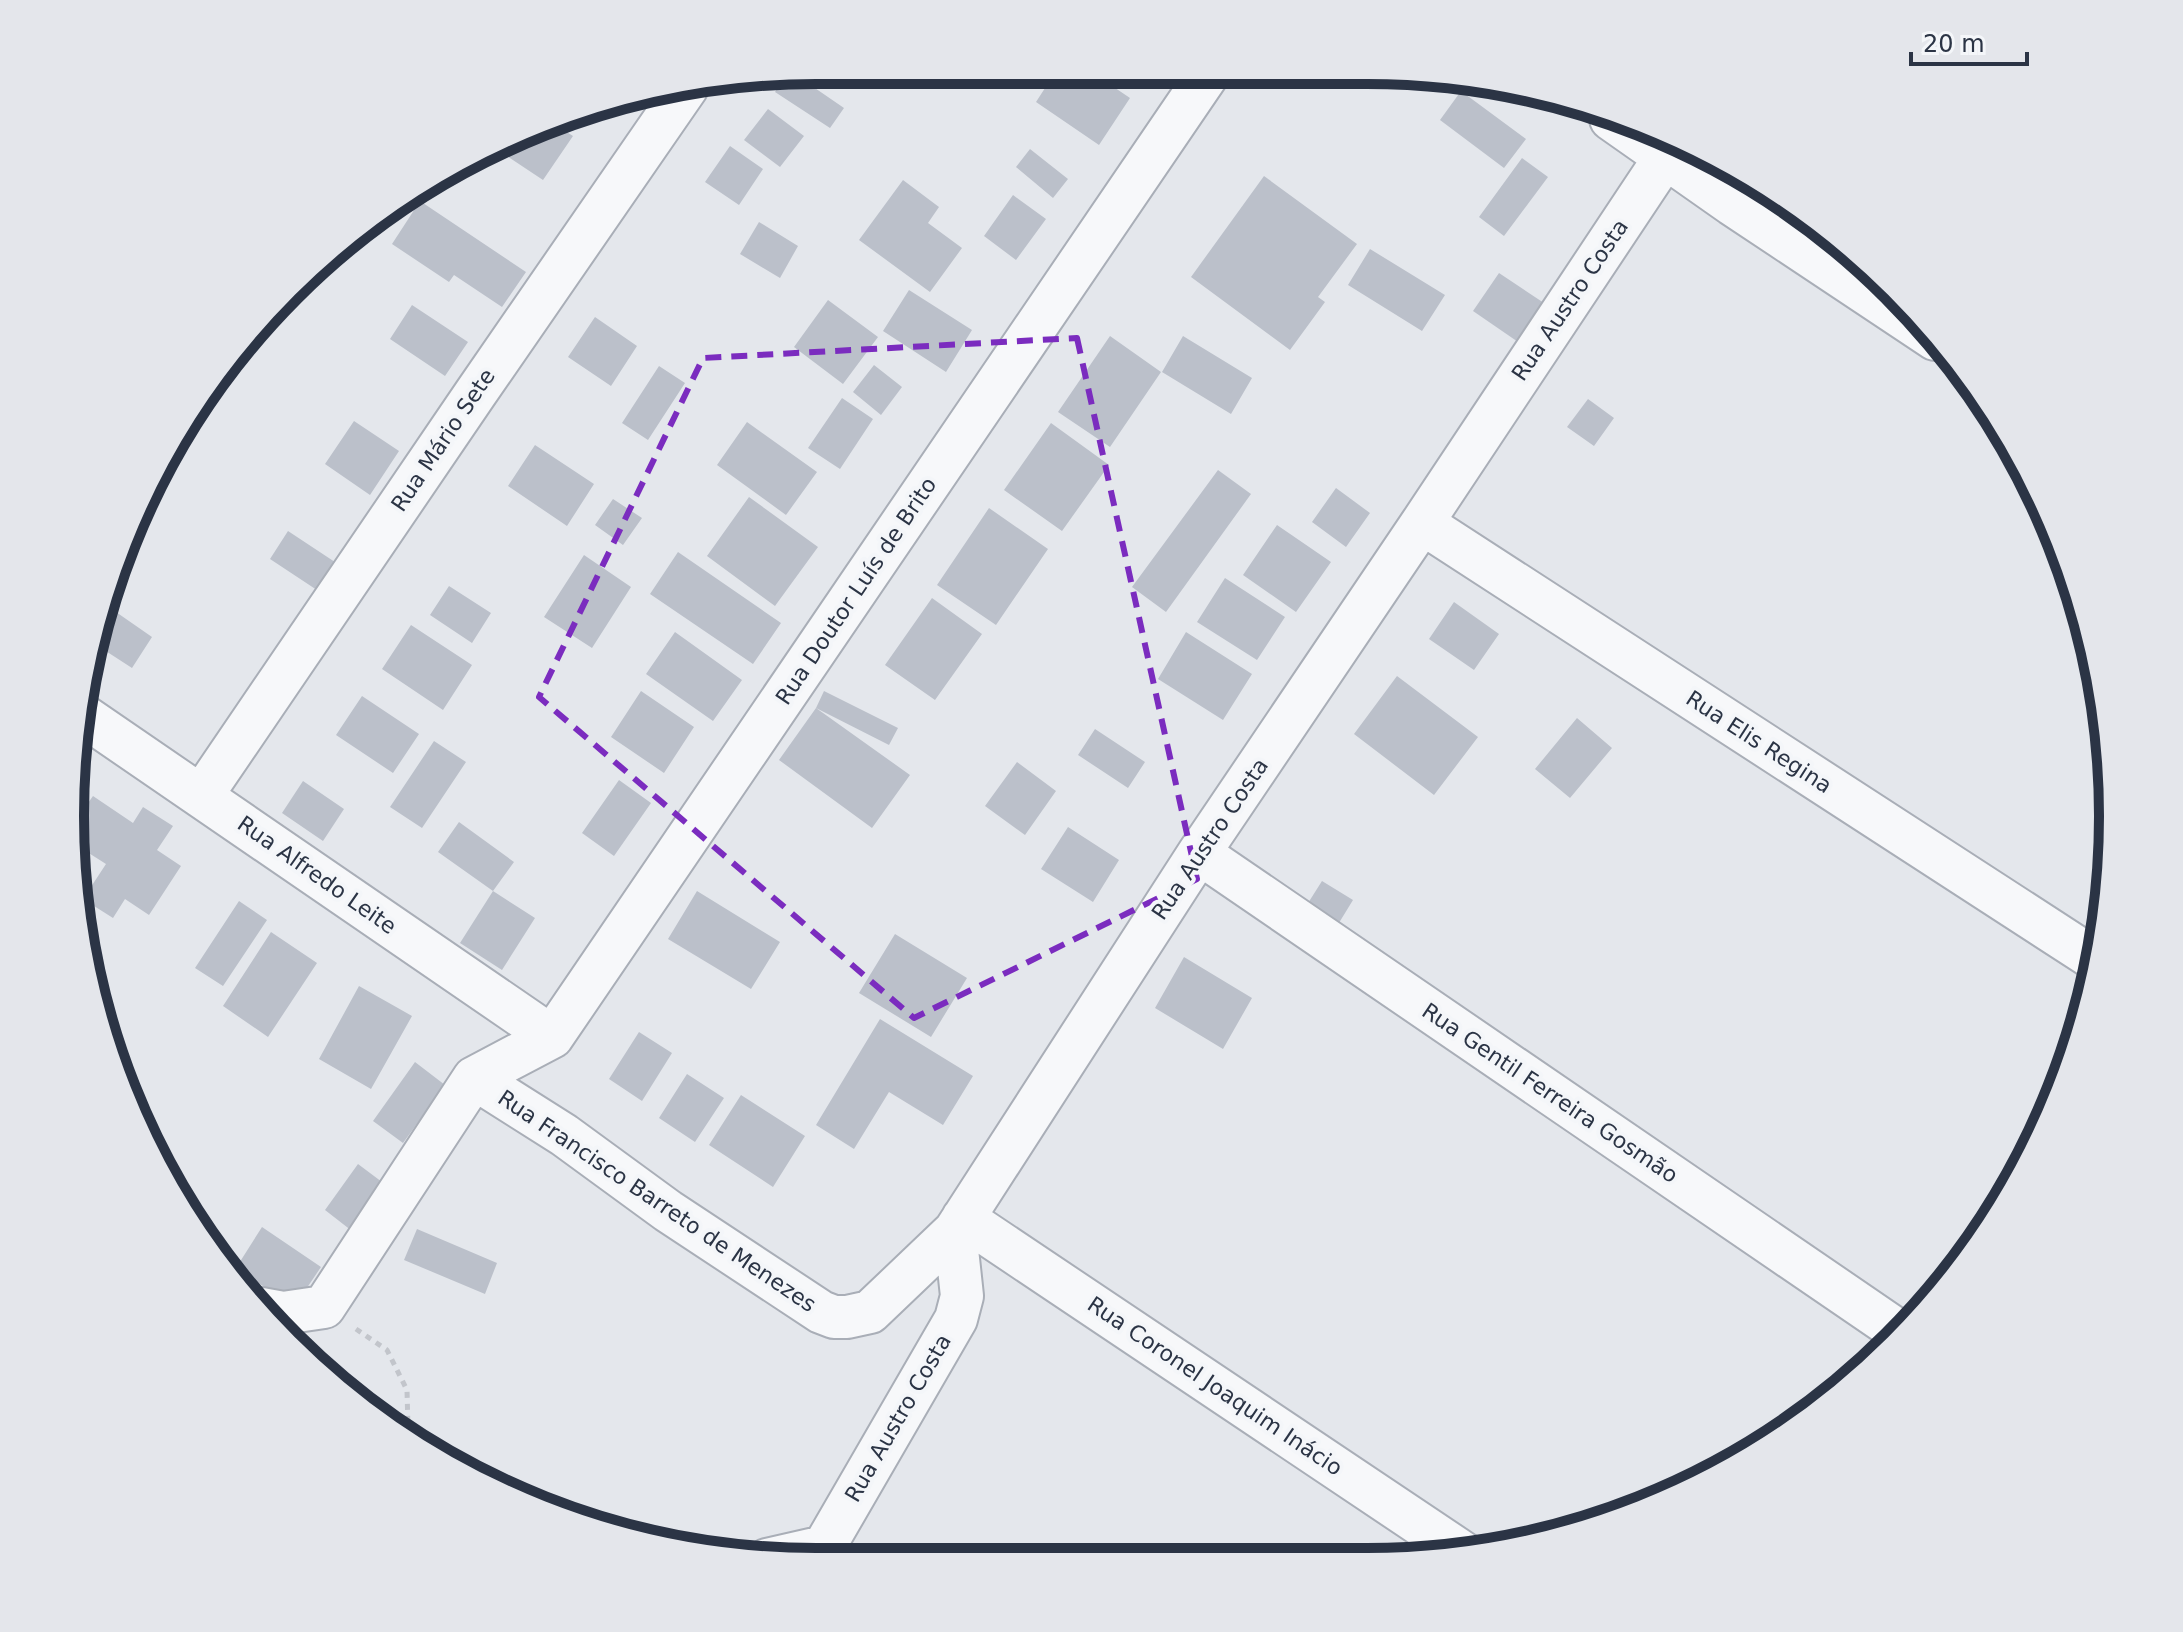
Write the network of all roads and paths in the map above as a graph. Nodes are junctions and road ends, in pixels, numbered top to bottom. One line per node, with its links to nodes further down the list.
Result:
1 (1201, 84): 12 (street, Rua Doutor Luís de Brito)
2 (680, 97): 9 (street, Rua Mário Sete)
3 (1636, 136): 4 (street)
4 (1666, 156): 5 (street); 7 (street, Rua Austro Costa)
5 (1740, 192): 6 (street)
6 (1895, 309)
7 (1422, 523): 10 (street, Rua Austro Costa); 11 (street, Rua Elis Regina)
8 (90, 720): 9 (street, Rua Alfredo Leite)
9 (202, 795): 12 (street, Rua Alfredo Leite)
10 (1199, 853): 14 (street, Rua Austro Costa); 17 (street, Rua Gentil Ferreira Gosmão)
11 (2086, 953)
12 (552, 1037): 13 (street, Rua Doutor Luís de Brito)
13 (474, 1078): 14 (street, Rua Francisco Barreto de Menezes); 15 (street)
14 (959, 1224): 19 (street, Rua Coronel Joaquim Inácio); 20 (street, Rua Austro Costa)
15 (324, 1307): 16 (street); 18 (path)
16 (278, 1312)
17 (1892, 1327)
18 (408, 1424)
19 (1448, 1543)
20 (830, 1548)

